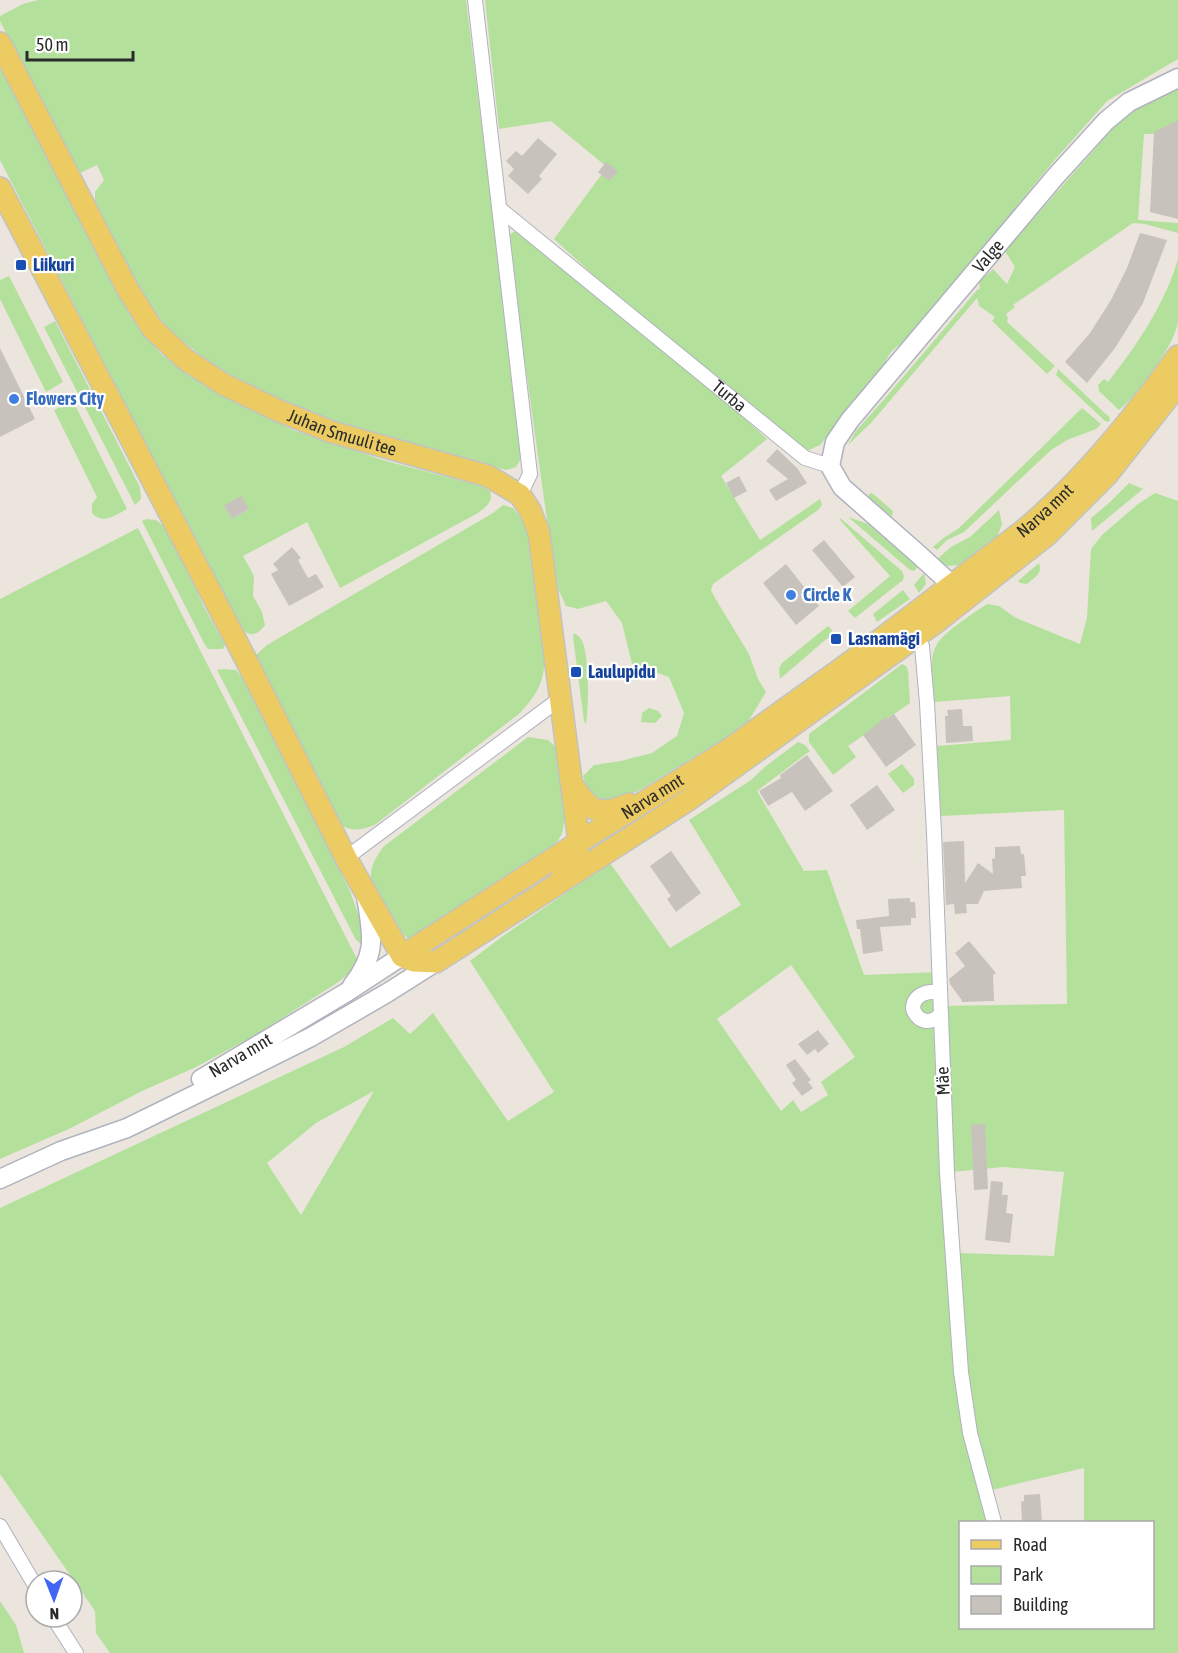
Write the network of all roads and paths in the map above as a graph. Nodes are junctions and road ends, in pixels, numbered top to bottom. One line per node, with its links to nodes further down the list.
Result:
1 (475, 0): 5 (street)
2 (0, 43): 9 (main road, Juhan Smuuli tee)
3 (1178, 78): 8 (main road, Valge)
4 (0, 188): 16 (main road)
5 (500, 209): 8 (street, Turba); 9 (street)
6 (1178, 356): 10 (main road, Narva mnt)
7 (1178, 385): 10 (main road, Narva mnt)
8 (830, 466): 10 (main road)
9 (520, 495): 12 (main road)
10 (959, 591): 11 (main road, Narva mnt)
11 (909, 629): 14 (main road, Narva mnt); 17 (main road, Narva mnt); 22 (street, Mäe)
12 (561, 698): 13 (main road); 16 (street)
13 (571, 783): 14 (main road); 15 (main road)
14 (664, 789): 15 (main road, Narva mnt)
15 (579, 842): 17 (main road); 19 (main road, Narva mnt)
16 (346, 858): 18 (main road)
17 (555, 885): 20 (main road, Narva mnt)
18 (366, 894): 19 (main road); 21 (main road)
19 (402, 956): 20 (main road); 21 (main road, Narva mnt)
20 (436, 962): 24 (main road, Narva mnt)
21 (348, 992): 24 (main road, Narva mnt)
22 (939, 993): 23 (street, Mäe); 23 (street)
23 (940, 1015): 26 (street, Mäe)
24 (61, 1151): 25 (main road, Narva mnt)
25 (0, 1179)
26 (994, 1521)
27 (0, 1526): 28 (street)
28 (25, 1569)
29 (61, 1629): 30 (street)
30 (76, 1653)

